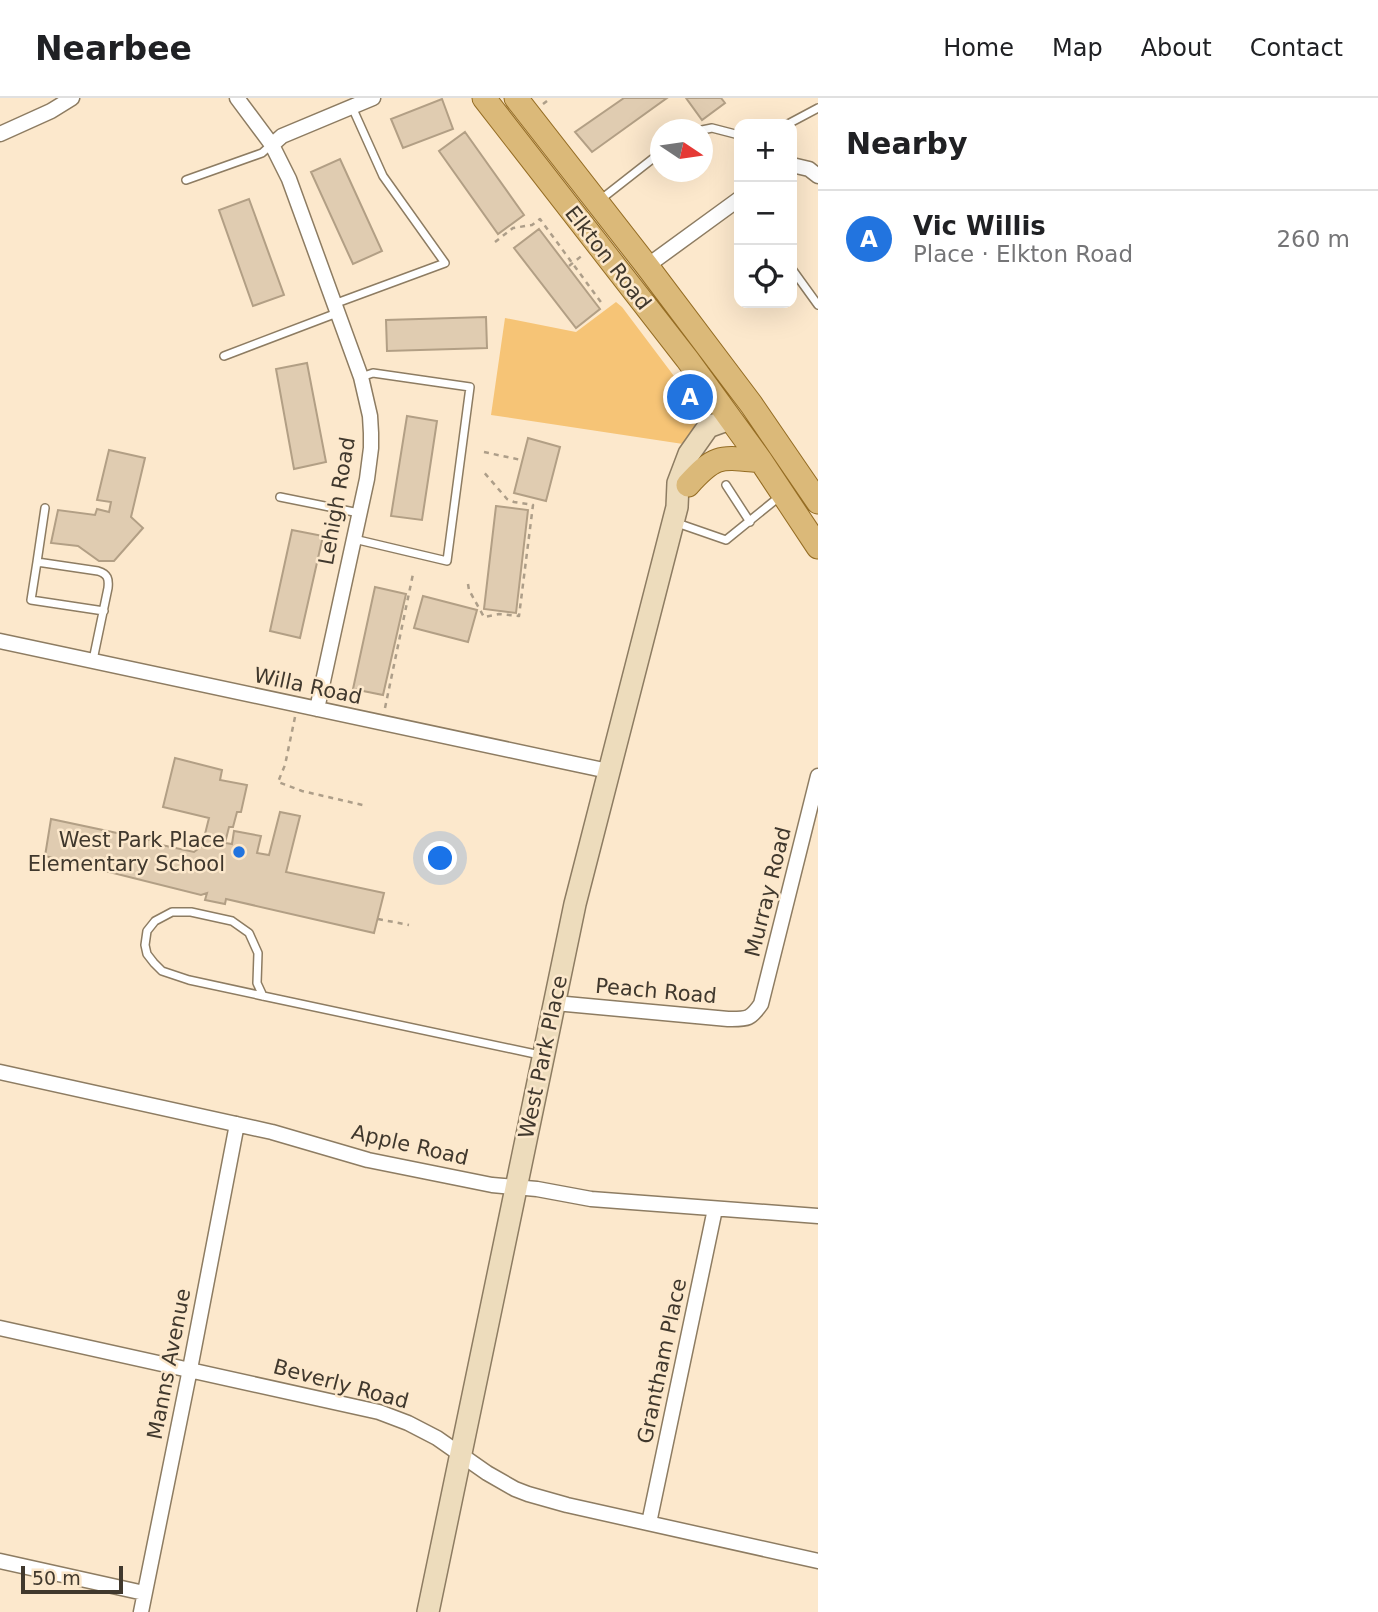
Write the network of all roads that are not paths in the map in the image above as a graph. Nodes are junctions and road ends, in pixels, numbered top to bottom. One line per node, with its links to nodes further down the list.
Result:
1 (72, 98): 10 (street)
2 (237, 98): 12 (street, Lehigh Road)
3 (373, 98): 6 (street)
4 (484, 98): 26 (main road, Elkton Road)
5 (516, 98): 17 (main road, Elkton Road)
6 (352, 107): 12 (street); 22 (lane)
7 (818, 108): 8 (lane)
8 (797, 119)
9 (713, 128): 11 (lane)
10 (0, 134)
11 (734, 134)
12 (272, 145): 16 (lane); 22 (street, Lehigh Road)
13 (650, 161): 17 (lane)
14 (797, 166): 15 (street)
15 (818, 176)
16 (186, 180)
17 (597, 202): 19 (main road, Elkton Road)
18 (734, 203): 19 (street)
19 (647, 266): 25 (main road, Elkton Road)
20 (797, 276): 21 (lane)
21 (818, 305)
22 (336, 308): 23 (lane); 24 (street, Lehigh Road)
23 (224, 356)
24 (361, 377): 34 (street, Lehigh Road); 37 (lane)
25 (751, 404): 26 (street, West Park Place); 32 (main road, Elkton Road)
26 (730, 419): 27 (main road, Elkton Road); 28 (street, West Park Place); 35 (street, West Park Place)
27 (761, 461): 28 (main road); 30 (main road)
28 (688, 485): 35 (street, West Park Place)
29 (726, 485): 36 (lane)
30 (782, 494): 36 (lane); 38 (main road)
31 (281, 497): 34 (lane)
32 (818, 502)
33 (45, 508): 39 (lane)
34 (359, 513): 37 (street, Lehigh Road)
35 (675, 514): 36 (lane); 44 (street, West Park Place)
36 (750, 522)
37 (354, 539): 43 (street, Lehigh Road)
38 (818, 547)
39 (37, 562): 40 (lane); 40 (lane)
40 (104, 611): 42 (lane)
41 (0, 641): 42 (street, Willa Road)
42 (93, 661): 43 (street, Willa Road)
43 (317, 709): 44 (street, Willa Road)
44 (608, 771): 47 (street, West Park Place)
45 (818, 776): 48 (street, Murray Road)
46 (263, 996): 46 (lane); 49 (lane)
47 (555, 1003): 48 (street, Peach Road); 49 (street, West Park Place)
48 (753, 1016)
49 (544, 1055): 52 (street, West Park Place)
50 (0, 1072): 51 (street, Apple Road)
51 (237, 1124): 52 (street, Apple Road); 56 (street, Manns Avenue)
52 (516, 1187): 53 (street, Apple Road); 57 (street, West Park Place)
53 (715, 1209): 54 (street, Apple Road); 58 (street, Grantham Place)
54 (818, 1216)
55 (0, 1328): 56 (street, Beverly Road)
56 (190, 1370): 57 (street, Beverly Road); 61 (street, Manns Avenue)
57 (461, 1454): 58 (street, Beverly Road); 63 (street, West Park Place)
58 (649, 1523): 60 (street, Beverly Road)
59 (0, 1561): 61 (street)
60 (818, 1561)
61 (144, 1592): 62 (street, Manns Avenue)
62 (141, 1612)
63 (428, 1612)

